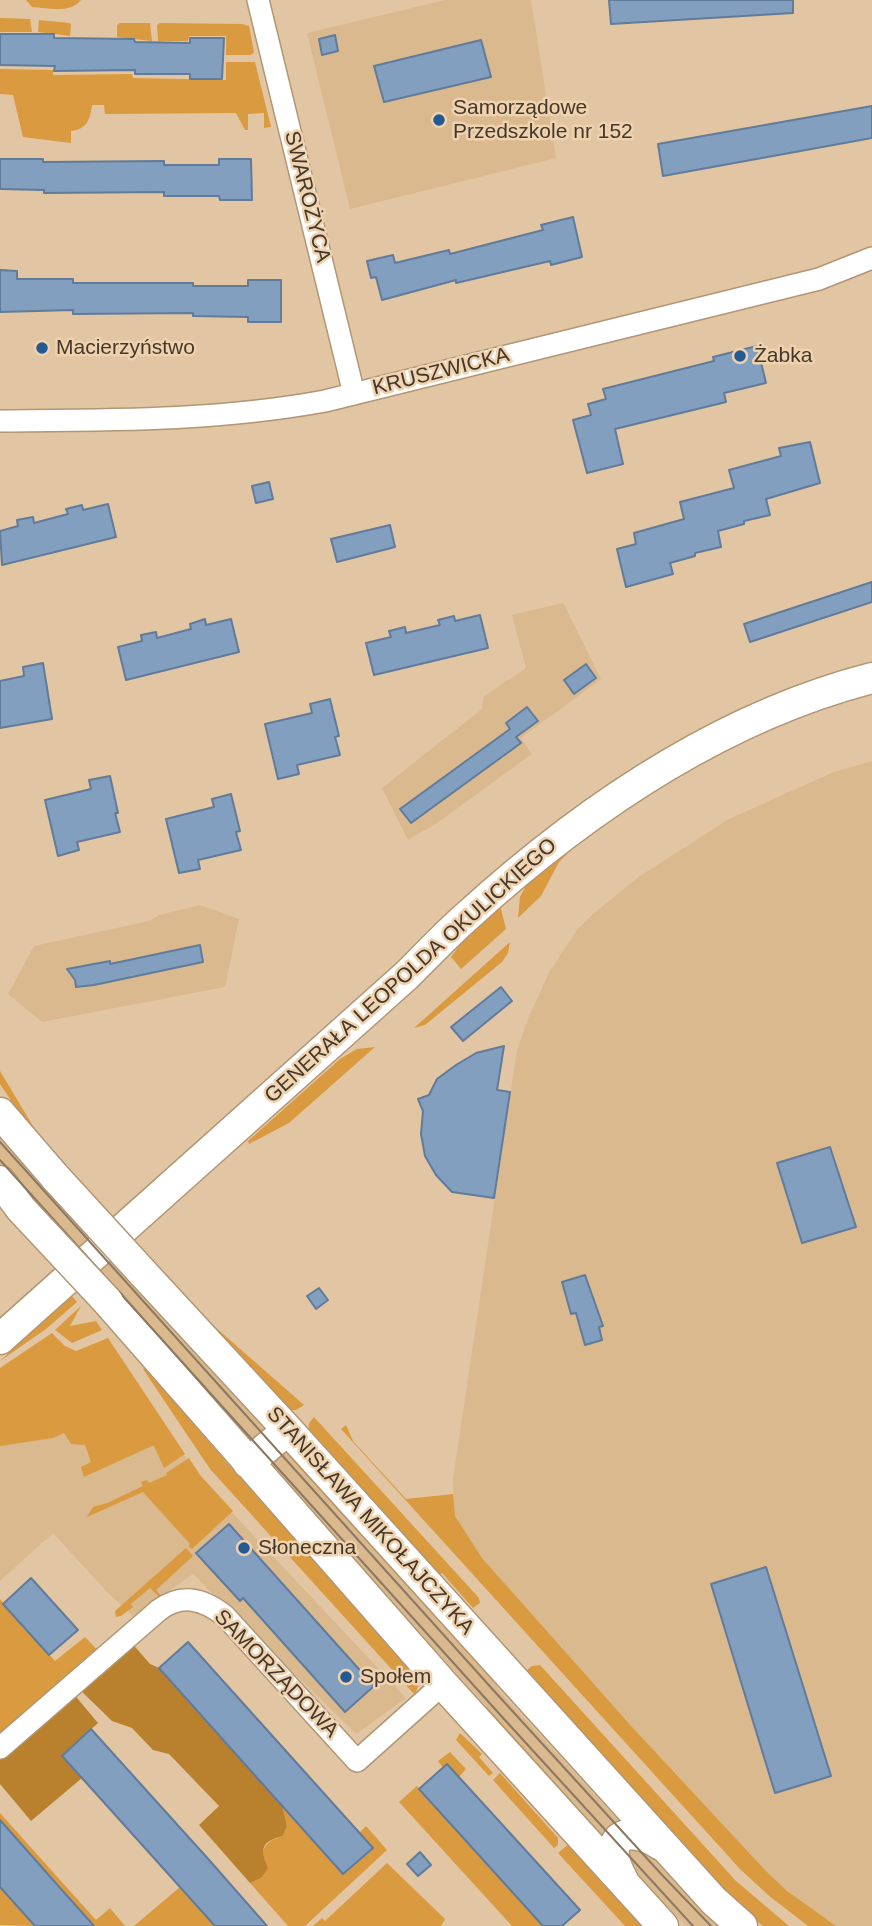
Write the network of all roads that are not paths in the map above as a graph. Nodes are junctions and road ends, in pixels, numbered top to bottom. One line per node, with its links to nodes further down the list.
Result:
1 (258, 0): 3 (street, SWAROŻYCA)
2 (871, 262): 3 (street, KRUSZWICKA)
3 (354, 394): 4 (street, KRUSZWICKA)
4 (0, 421)
5 (872, 678): 8 (street, GENERAŁA LEOPOLDA OKULICKIEGO)
6 (0, 1113): 9 (street, STANISŁAWA MIKOŁAJCZYKA, bridge)
7 (0, 1181): 10 (street, bridge)
8 (0, 1339)
9 (288, 1430): 10 (street); 13 (street, STANISŁAWA MIKOŁAJCZYKA)
10 (248, 1463): 11 (street)
11 (443, 1684): 12 (street, SAMORZĄDOWA); 14 (street)
12 (0, 1748)
13 (667, 1849): 14 (street); 16 (street, STANISŁAWA MIKOŁAJCZYKA)
14 (626, 1885): 15 (street)
15 (663, 1926)
16 (742, 1926)

